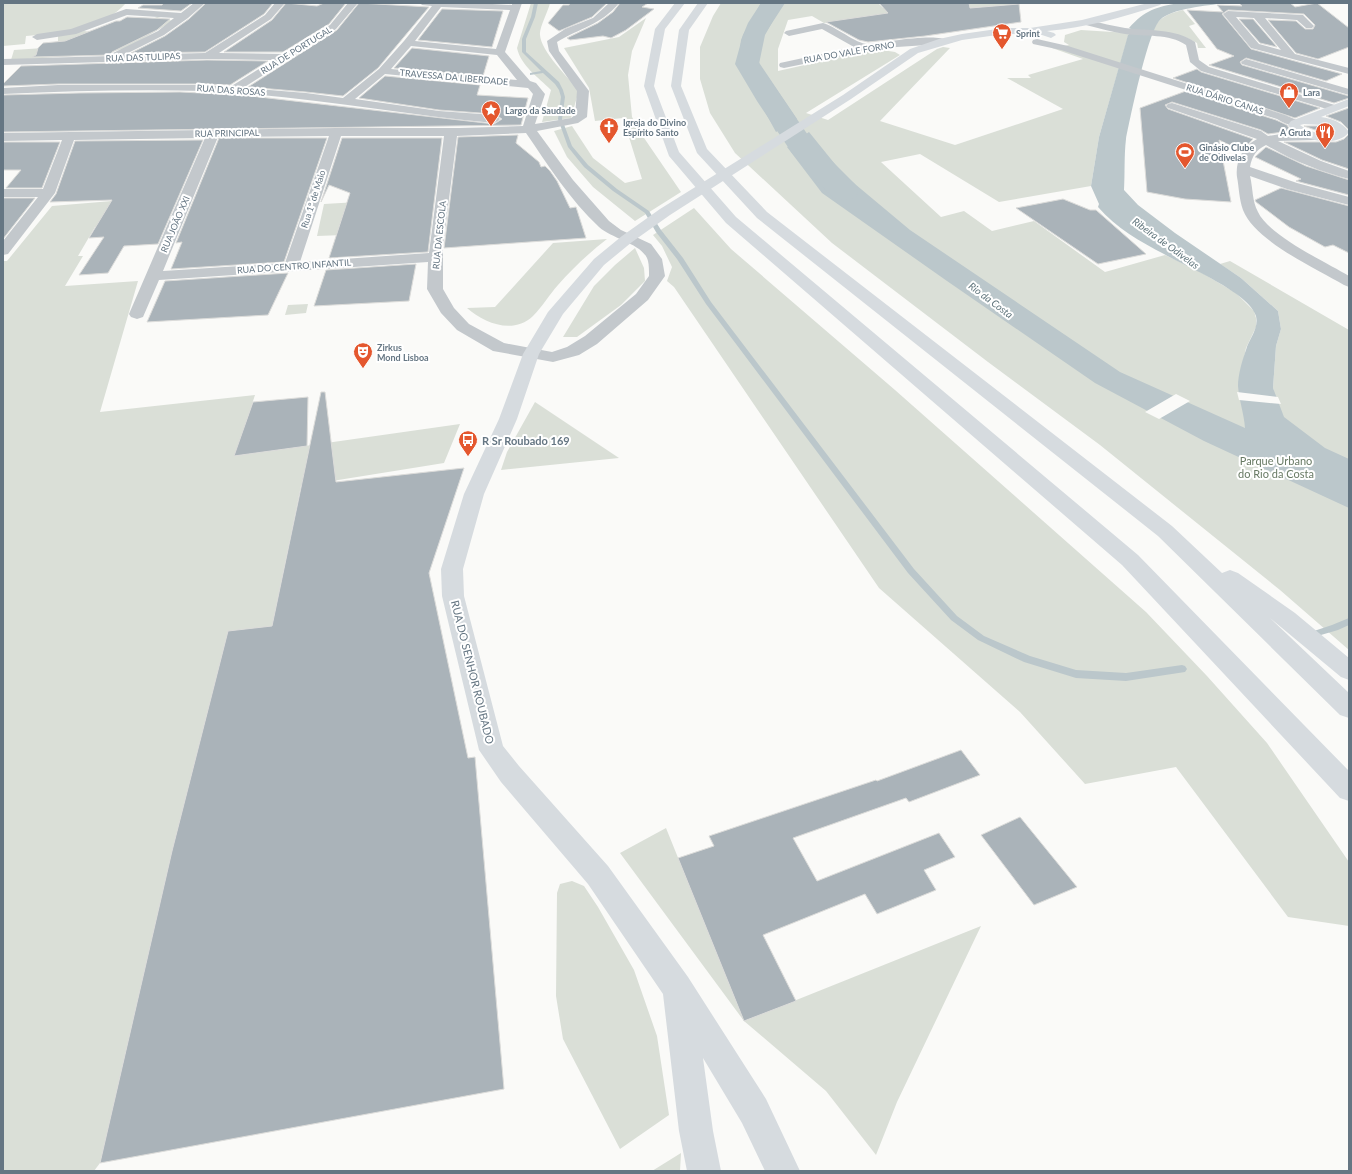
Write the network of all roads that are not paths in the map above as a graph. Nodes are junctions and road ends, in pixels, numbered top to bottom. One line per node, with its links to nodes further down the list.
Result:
1 (132, 3): 12 (street)
2 (200, 3): 14 (street)
3 (280, 3): 30 (street)
4 (353, 3): 32 (street, RUA DE PORTUGAL)
5 (425, 3): 6 (street)
6 (439, 3): 11 (street); 26 (street)
7 (614, 3): 49 (street)
8 (680, 3): 74 (main road)
9 (703, 3): 71 (main road)
10 (1157, 3): 15 (main road)
11 (516, 6): 29 (street)
12 (126, 12): 14 (street); 21 (street)
13 (1256, 15): 16 (street); 31 (street); 31 (street)
14 (185, 16): 33 (street)
15 (1089, 23): 17 (main road); 46 (street)
16 (1309, 26)
17 (1066, 27): 18 (main road); 23 (main road)
18 (1026, 30): 19 (main road, RUA DO VALE FORNO); 23 (main road)
19 (1014, 32): 22 (main road, RUA DO VALE FORNO); 25 (main road)
20 (789, 33): 27 (street)
21 (37, 37)
22 (961, 37): 24 (main road, RUA DO VALE FORNO); 25 (main road, RUA DO VALE FORNO)
23 (1050, 38): 25 (main road, RUA DO VALE FORNO); 28 (street)
24 (942, 41): 27 (street, RUA DO VALE FORNO); 70 (main road, RUA DO SENHOR ROUBADO)
25 (1029, 41): 28 (street)
26 (408, 44): 29 (street); 37 (street)
27 (864, 48): 36 (street, RUA DO VALE FORNO)
28 (1064, 48): 48 (street, RUA DÁRIO CANAS)
29 (500, 52): 39 (street)
30 (208, 56): 32 (street, RUA DAS TULIPAS); 33 (street, RUA DAS TULIPAS)
31 (1292, 56): 38 (street)
32 (283, 57): 40 (street, RUA DE PORTUGAL)
33 (109, 58): 34 (street, RUA DAS TULIPAS)
34 (3, 62)
35 (1246, 62): 42 (street)
36 (784, 65)
37 (383, 71): 39 (street, TRAVESSA DA LIBERDADE); 43 (street)
38 (1349, 71)
39 (526, 84): 49 (street)
40 (232, 90): 41 (street, RUA DAS ROSAS); 43 (street, RUA DAS ROSAS)
41 (3, 91)
42 (1349, 92)
43 (346, 101): 47 (street, RUA DAS ROSAS)
44 (1349, 102): 46 (main road)
45 (1172, 106): 57 (street)
46 (1334, 108): 48 (main road); 52 (main road)
47 (458, 116): 49 (street); 51 (street, RUA DA ESCOLA)
48 (1299, 121): 52 (main road); 55 (main road)
49 (530, 125): 51 (street, RUA PRINCIPAL); 70 (street, RUA DA ESCOLA)
50 (336, 132): 51 (street, RUA PRINCIPAL); 53 (street, RUA PRINCIPAL); 66 (street, Rua 1º de Maio)
51 (451, 132): 65 (street, RUA DA ESCOLA)
52 (1344, 132): 55 (main road)
53 (213, 134): 54 (street, RUA PRINCIPAL); 67 (street, RUA JOÃO XXI)
54 (69, 136): 56 (street, RUA PRINCIPAL); 62 (street)
55 (1317, 136): 57 (street); 58 (main road)
56 (3, 137)
57 (1266, 140): 59 (street); 60 (street)
58 (1349, 146)
59 (1243, 169): 63 (street); 68 (street)
60 (1349, 175)
61 (3, 193): 62 (street)
62 (48, 193): 64 (street)
63 (1349, 201)
64 (3, 251)
65 (435, 257): 66 (street, RUA DO CENTRO INFANTIL); 70 (street, RUA DA ESCOLA)
66 (291, 266): 67 (street, RUA DO CENTRO INFANTIL)
67 (153, 276): 69 (street, RUA JOÃO XXI)
68 (1349, 282)
69 (137, 314)
70 (531, 354): 75 (main road, RUA DO SENHOR ROUBADO)
71 (1165, 531): 72 (main road); 73 (main road)
72 (1349, 671)
73 (1349, 708)
74 (1349, 790)
75 (677, 988): 76 (main road, RUA DO SENHOR ROUBADO); 77 (main road, RUA DO SENHOR ROUBADO)
76 (704, 1171)
77 (783, 1171)

